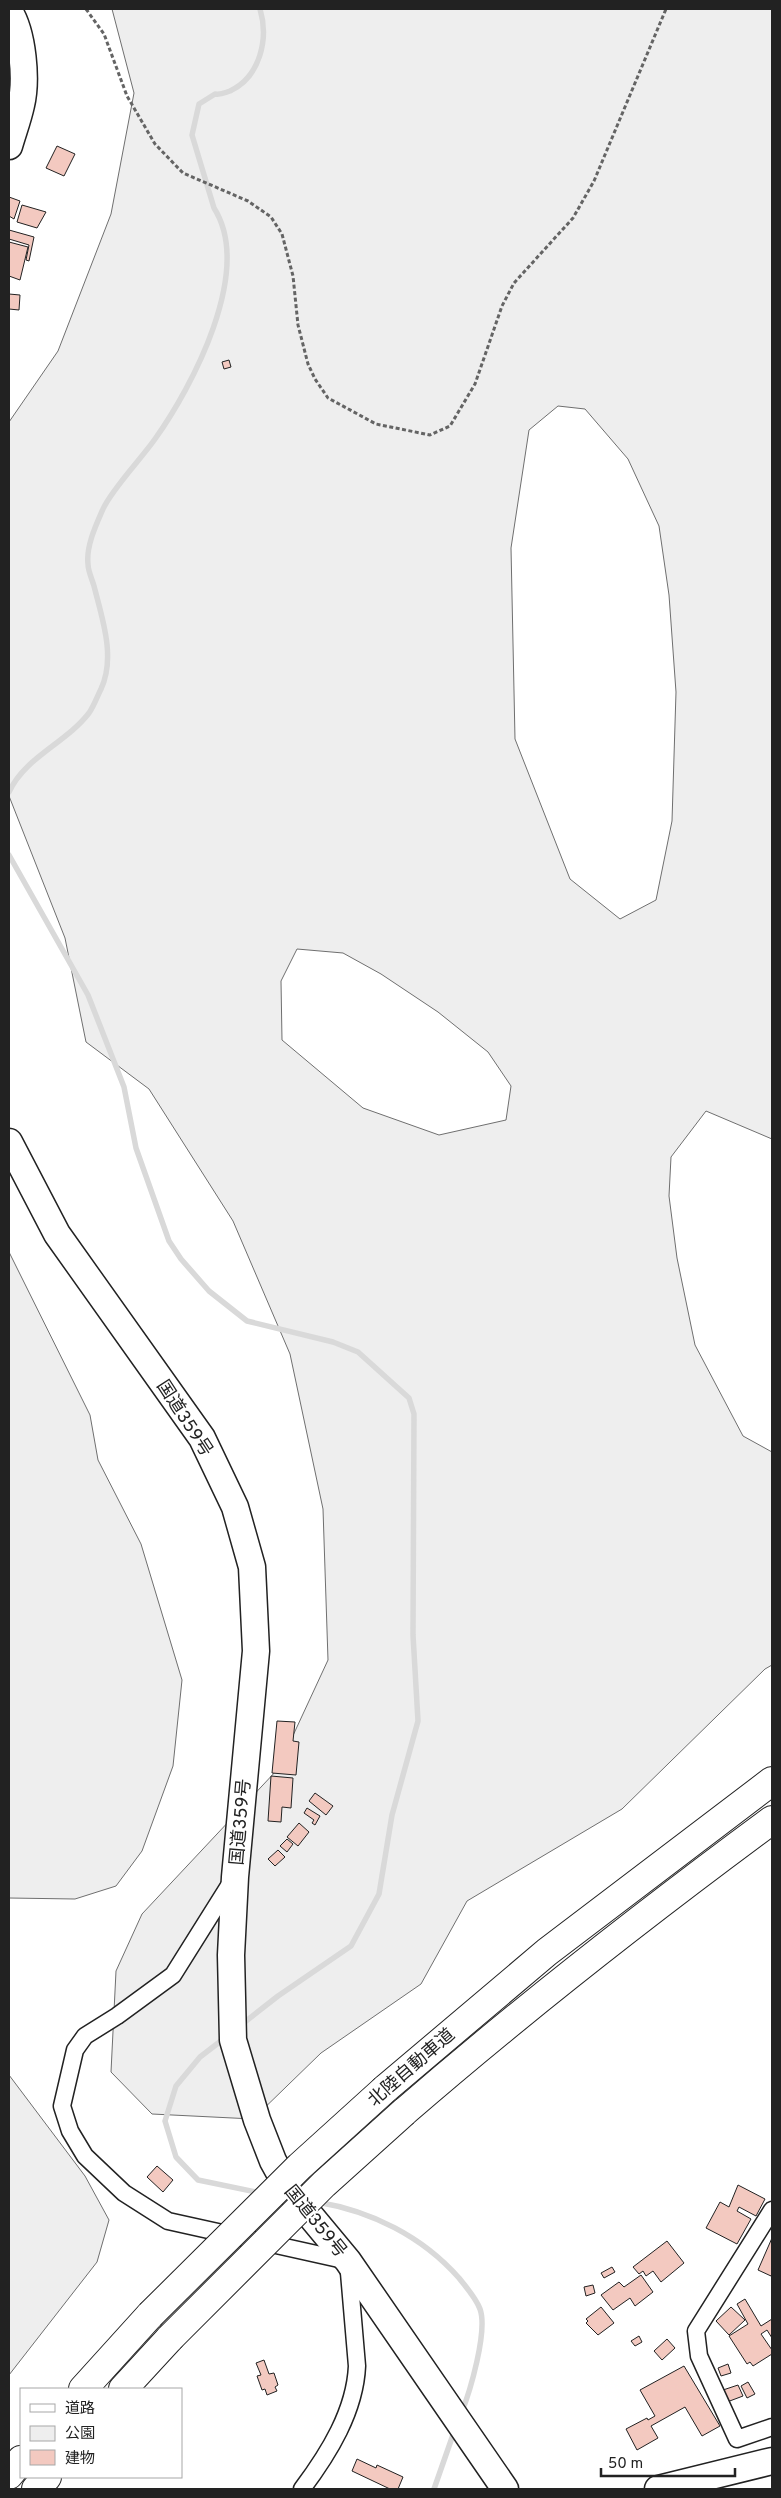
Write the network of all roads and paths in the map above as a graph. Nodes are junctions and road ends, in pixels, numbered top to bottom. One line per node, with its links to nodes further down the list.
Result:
1 (86, 9): 2 (path)
2 (666, 9)
3 (9, 11): 4 (highway)
4 (9, 146)
5 (9, 1142): 8 (highway, 国道359号)
6 (772, 1781): 11 (highway, 北陸自動車道, bridge)
7 (772, 1820): 12 (highway, 北陸自動車道, bridge)
8 (235, 1877): 10 (highway, 国道359号, bridge); 10 (street)
9 (772, 2210): 13 (street)
10 (348, 2261): 18 (highway, 国道359号); 20 (street)
11 (84, 2388)
12 (124, 2388)
13 (772, 2426)
14 (20, 2461): 16 (highway)
15 (772, 2461): 21 (highway)
16 (9, 2475)
17 (46, 2478): 19 (highway)
18 (501, 2483)
19 (36, 2489)
20 (302, 2489)
21 (658, 2489)

